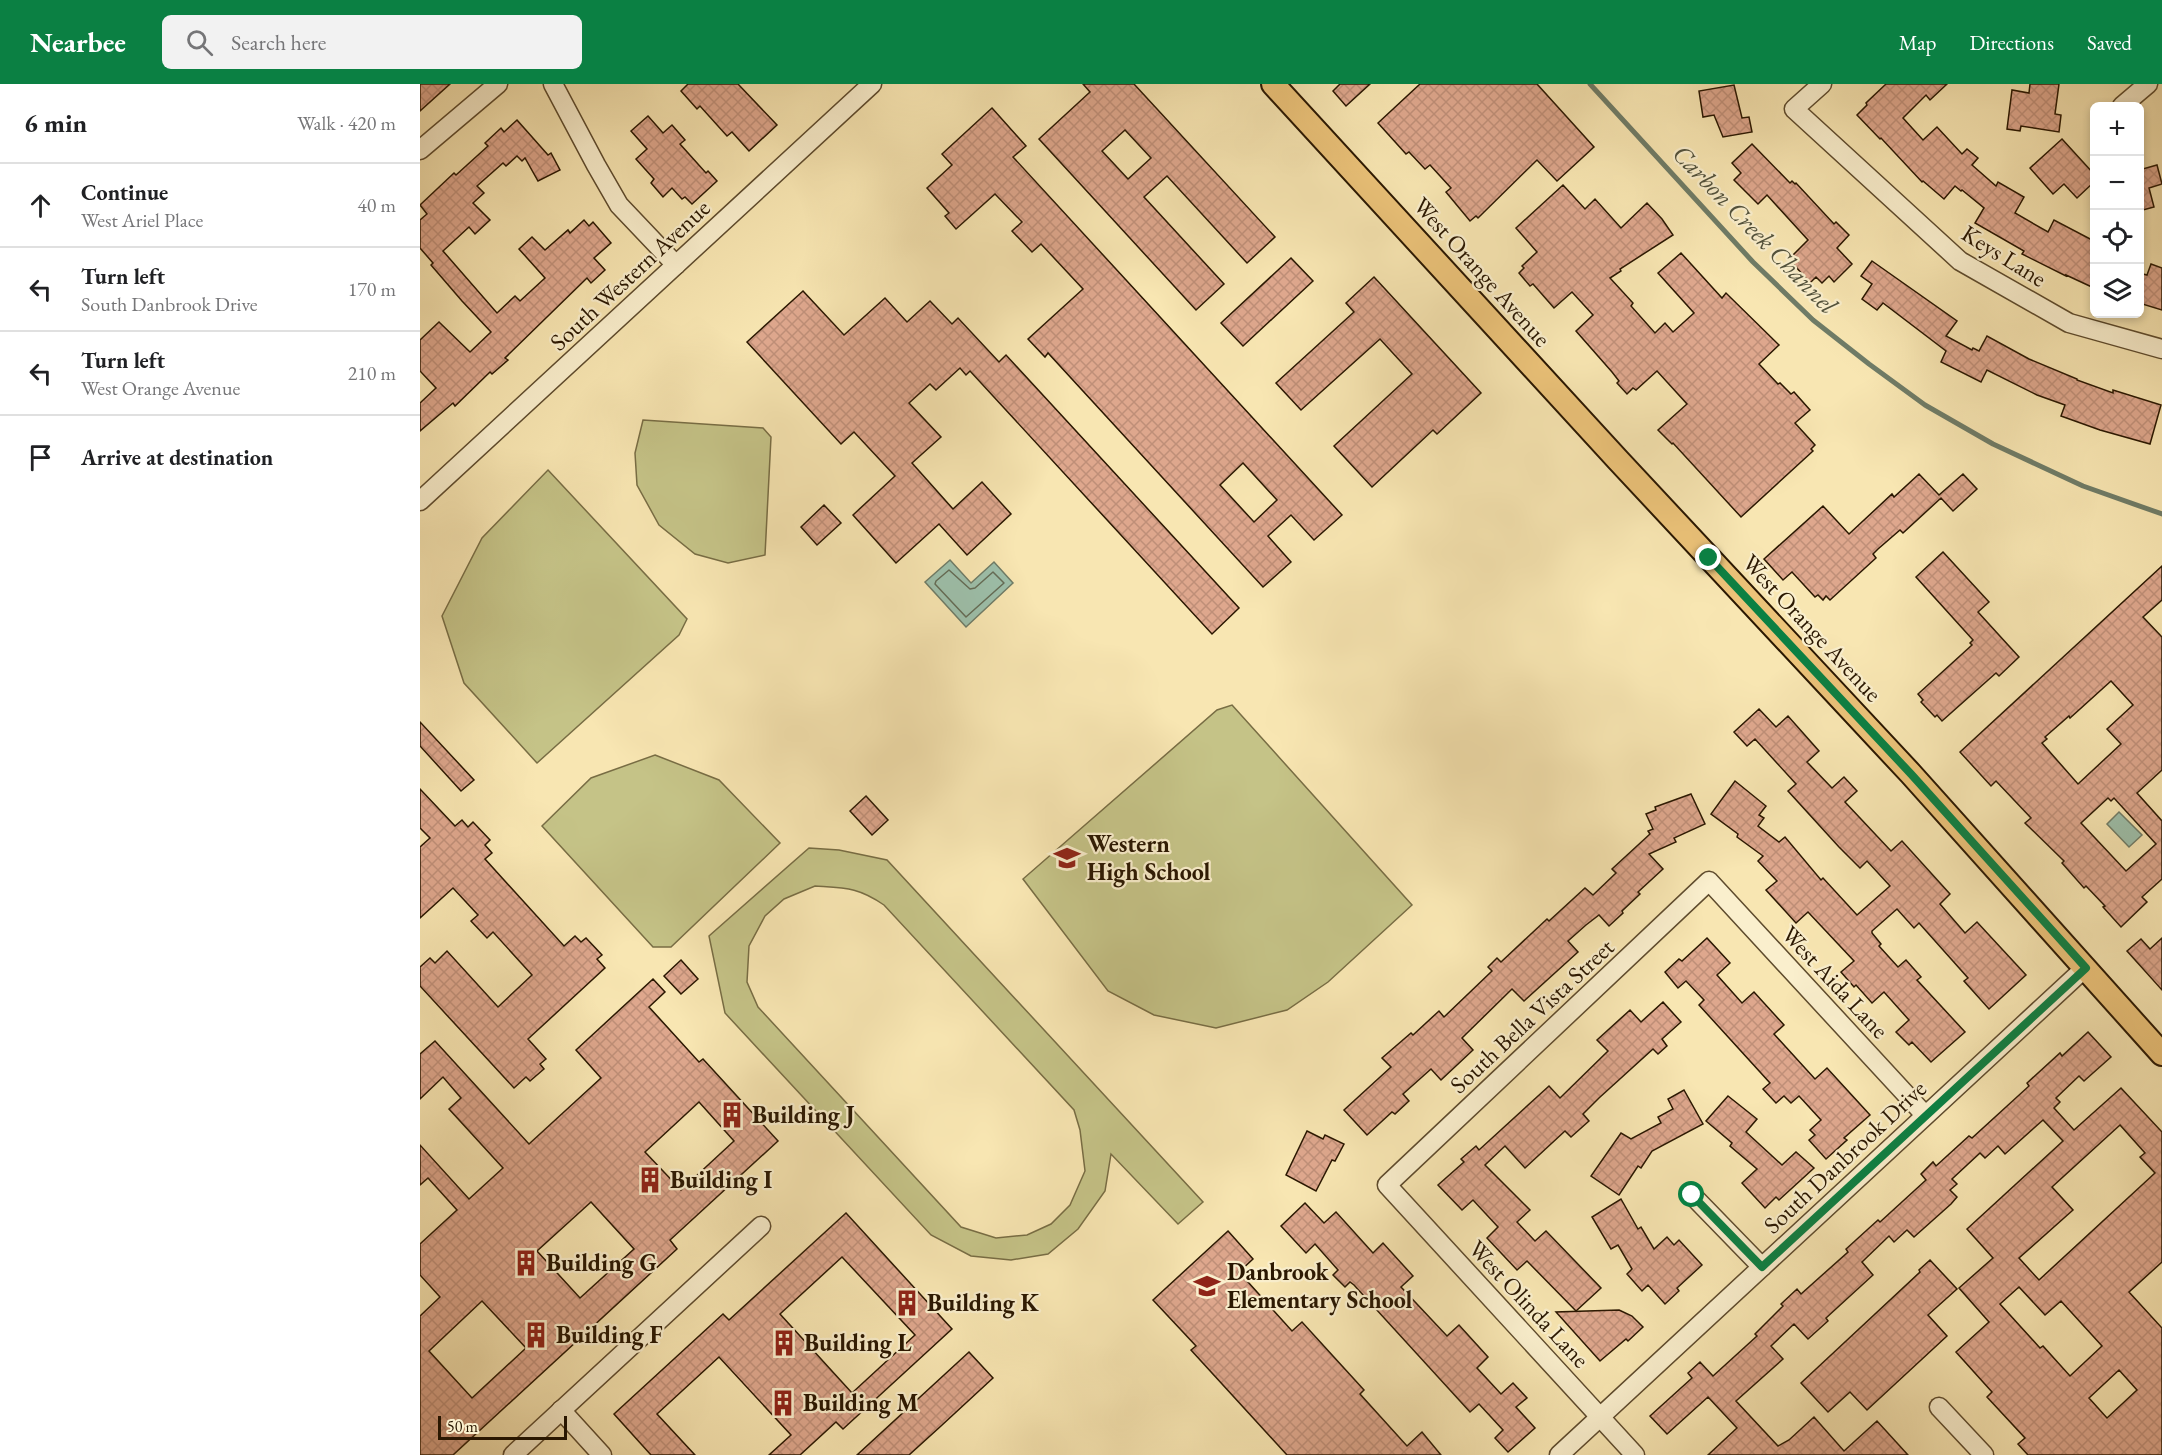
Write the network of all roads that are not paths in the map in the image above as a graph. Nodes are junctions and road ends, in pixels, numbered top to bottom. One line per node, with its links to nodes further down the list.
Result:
1 (498, 84): 8 (street)
2 (553, 84): 9 (street)
3 (872, 84): 9 (street, South Western Avenue)
4 (1273, 84): 13 (main road, West Orange Avenue)
5 (1822, 84): 10 (street, Keys Lane)
6 (2148, 84): 7 (street)
7 (2127, 102)
8 (420, 150)
9 (676, 265): 11 (street, South Western Avenue)
10 (2162, 349)
11 (420, 501)
12 (1709, 881): 15 (street, West Aida Lane); 16 (street, South Bella Vista Street)
13 (2086, 968): 14 (main road, West Orange Avenue); 15 (street, South Danbrook Drive)
14 (2162, 1054)
15 (1925, 1115): 19 (street, South Danbrook Drive)
16 (1387, 1185): 22 (street, West Olinda Lane)
17 (1692, 1195): 19 (street)
18 (761, 1227): 21 (street)
19 (1762, 1267): 22 (street, South Danbrook Drive)
20 (1939, 1407): 27 (street)
21 (561, 1410): 23 (street); 24 (street)
22 (1600, 1417): 25 (street, South Danbrook Drive); 26 (street, West Olinda Lane)
23 (513, 1455)
24 (602, 1455)
25 (1558, 1455)
26 (1635, 1455)
27 (1984, 1455)

